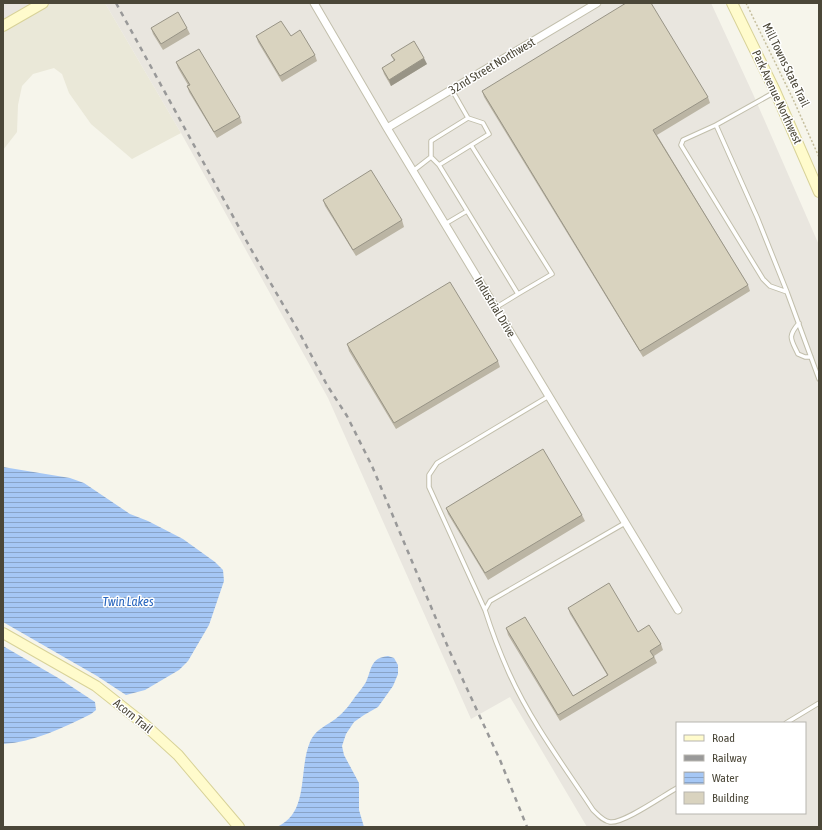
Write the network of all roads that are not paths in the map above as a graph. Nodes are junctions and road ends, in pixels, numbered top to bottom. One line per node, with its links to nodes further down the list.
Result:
1 (43, 3): 5 (street)
2 (314, 3): 10 (street, Industrial Drive)
3 (597, 3): 6 (street, 32nd Street Northwest)
4 (732, 3): 7 (street, Park Avenue Northwest)
5 (3, 26)
6 (452, 90): 8 (lane); 10 (street, 32nd Street Northwest)
7 (775, 91): 9 (lane); 15 (street, Park Avenue Northwest)
8 (468, 118): 11 (lane); 12 (lane)
9 (716, 125): 18 (lane); 18 (lane)
10 (387, 128): 14 (street, Industrial Drive)
11 (471, 145): 13 (lane); 19 (lane)
12 (431, 157): 13 (lane); 14 (lane)
13 (439, 165): 16 (lane)
14 (413, 171): 17 (street, Industrial Drive)
15 (819, 192)
16 (467, 211): 17 (lane); 19 (lane)
17 (445, 224): 20 (street, Industrial Drive)
18 (787, 292): 21 (lane)
19 (518, 294): 20 (lane)
20 (495, 308): 24 (street, Industrial Drive)
21 (799, 323): 22 (lane); 22 (lane)
22 (811, 357): 23 (lane)
23 (819, 379)
24 (549, 396): 25 (street, Industrial Drive); 26 (lane)
25 (626, 523): 26 (lane); 27 (street, Industrial Drive)
26 (485, 610): 31 (lane)
27 (678, 610)
28 (3, 633): 32 (street, Acorn Trail)
29 (819, 703): 30 (lane)
30 (788, 722)
31 (676, 789)
32 (239, 827)

